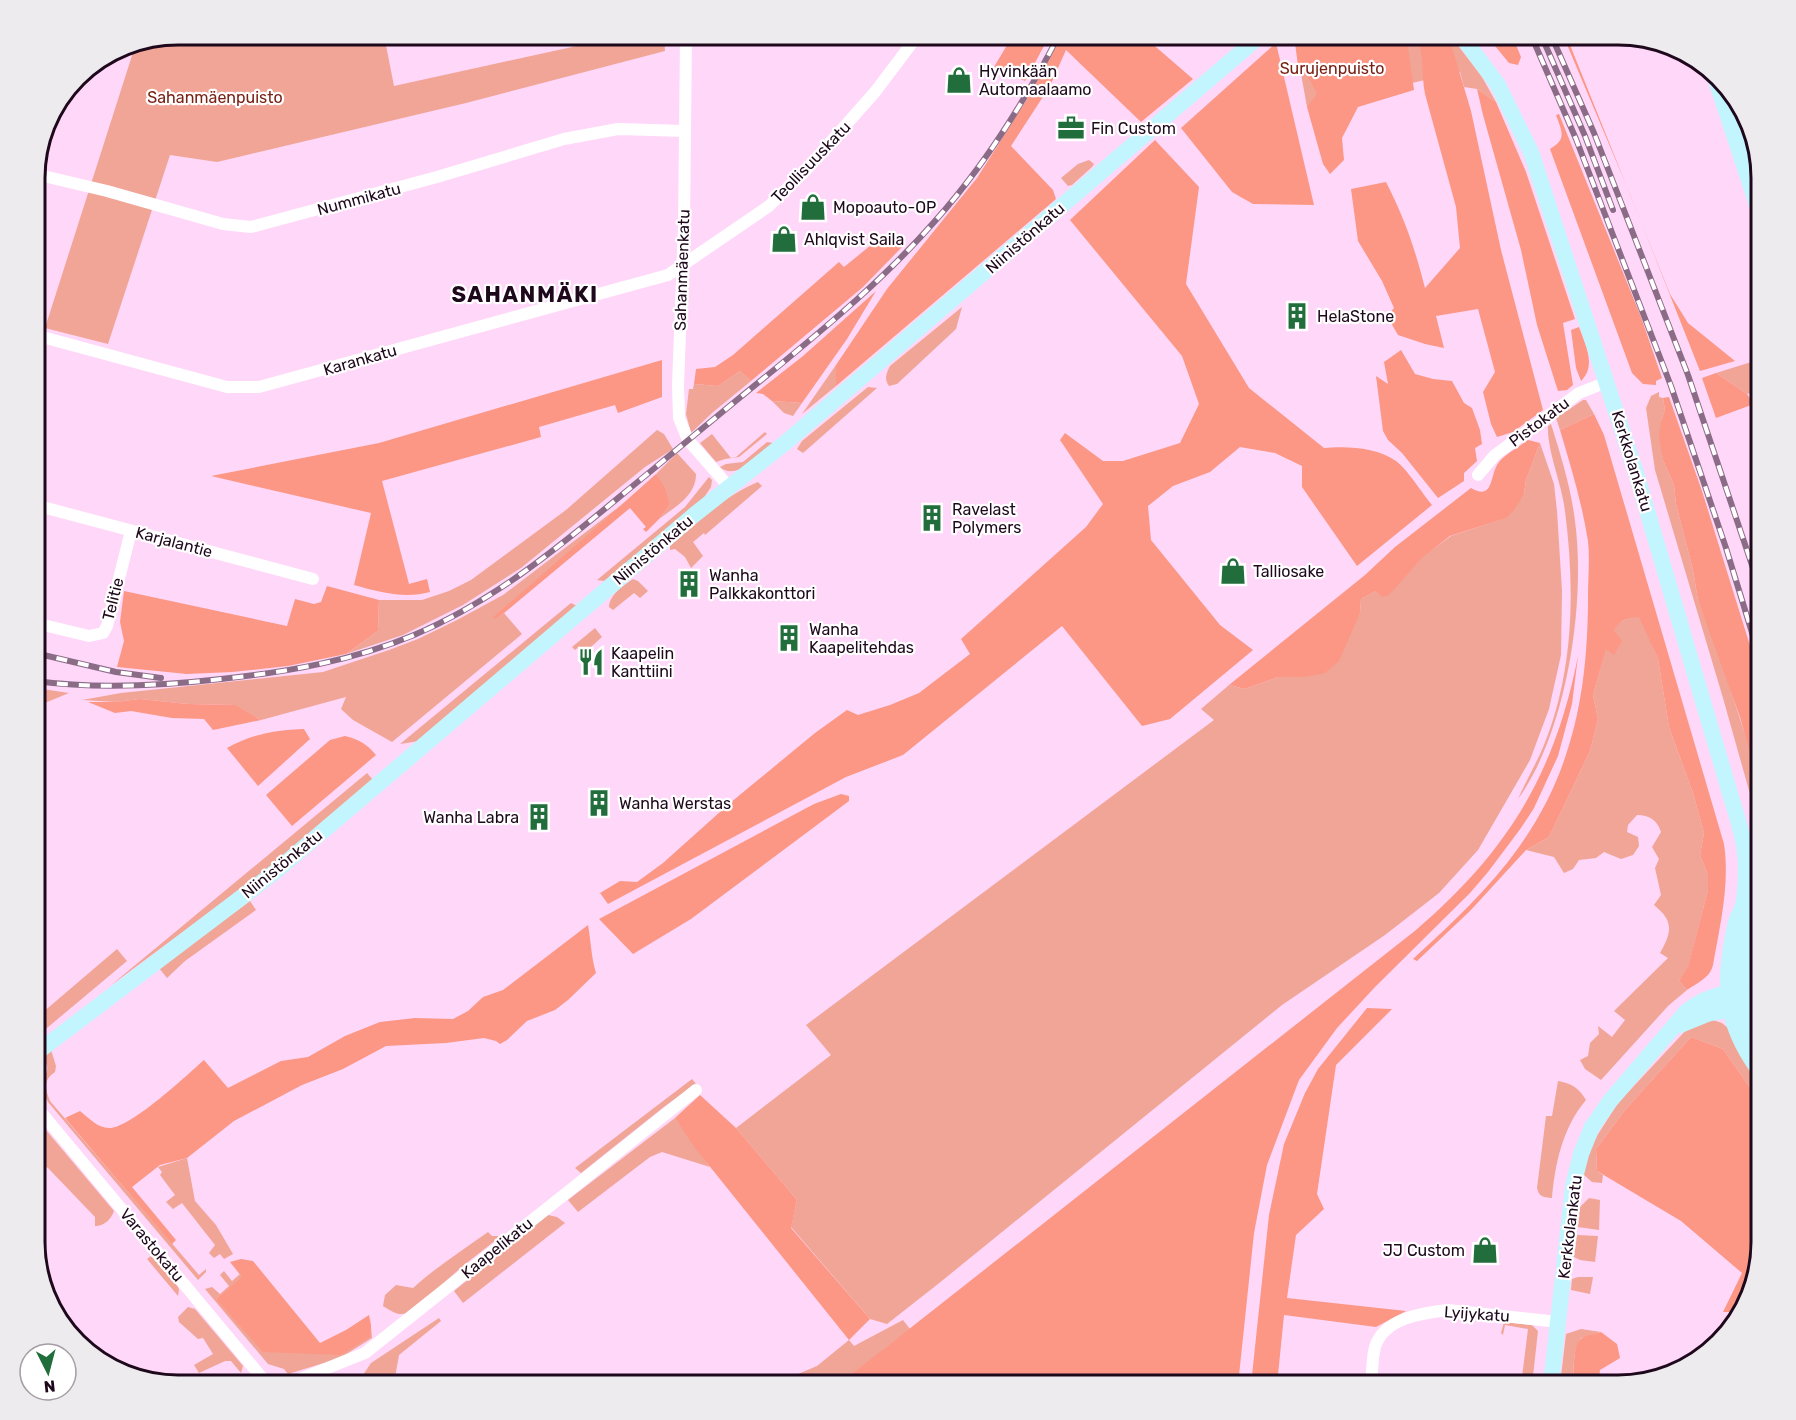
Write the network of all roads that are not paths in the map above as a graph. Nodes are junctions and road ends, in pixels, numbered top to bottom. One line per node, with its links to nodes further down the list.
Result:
1 (686, 45): 6 (street, Sahanmäenkatu)
2 (910, 45): 9 (street, Teollisuuskatu)
3 (1248, 45): 13 (street, Niinistönkatu)
4 (1469, 45): 11 (street, Kerkkolankatu)
5 (1720, 92): 8 (street)
6 (685, 132): 7 (street, Nummikatu); 9 (street, Sahanmäenkatu)
7 (45, 176)
8 (1751, 187)
9 (682, 266): 10 (street, Karankatu); 13 (street, Sahanmäenkatu)
10 (45, 338)
11 (1607, 382): 12 (street, Pistokatu); 18 (street, Kerkkolankatu)
12 (1478, 475)
13 (730, 488): 20 (street, Niinistönkatu)
14 (45, 507): 15 (street, Karjalantie)
15 (132, 531): 16 (street, Karjalantie); 17 (street, Telitie)
16 (313, 579)
17 (45, 625)
18 (1736, 1000): 19 (street); 21 (street); 24 (street, Kerkkolankatu)
19 (1751, 1028)
20 (45, 1046)
21 (1751, 1057)
22 (696, 1090): 26 (street, Kaapelikatu)
23 (45, 1117): 25 (street, Varastokatu)
24 (1558, 1322): 27 (street, Lyijykatu); 28 (street, Kerkkolankatu)
25 (259, 1375)
26 (312, 1375)
27 (1372, 1375)
28 (1552, 1375)

